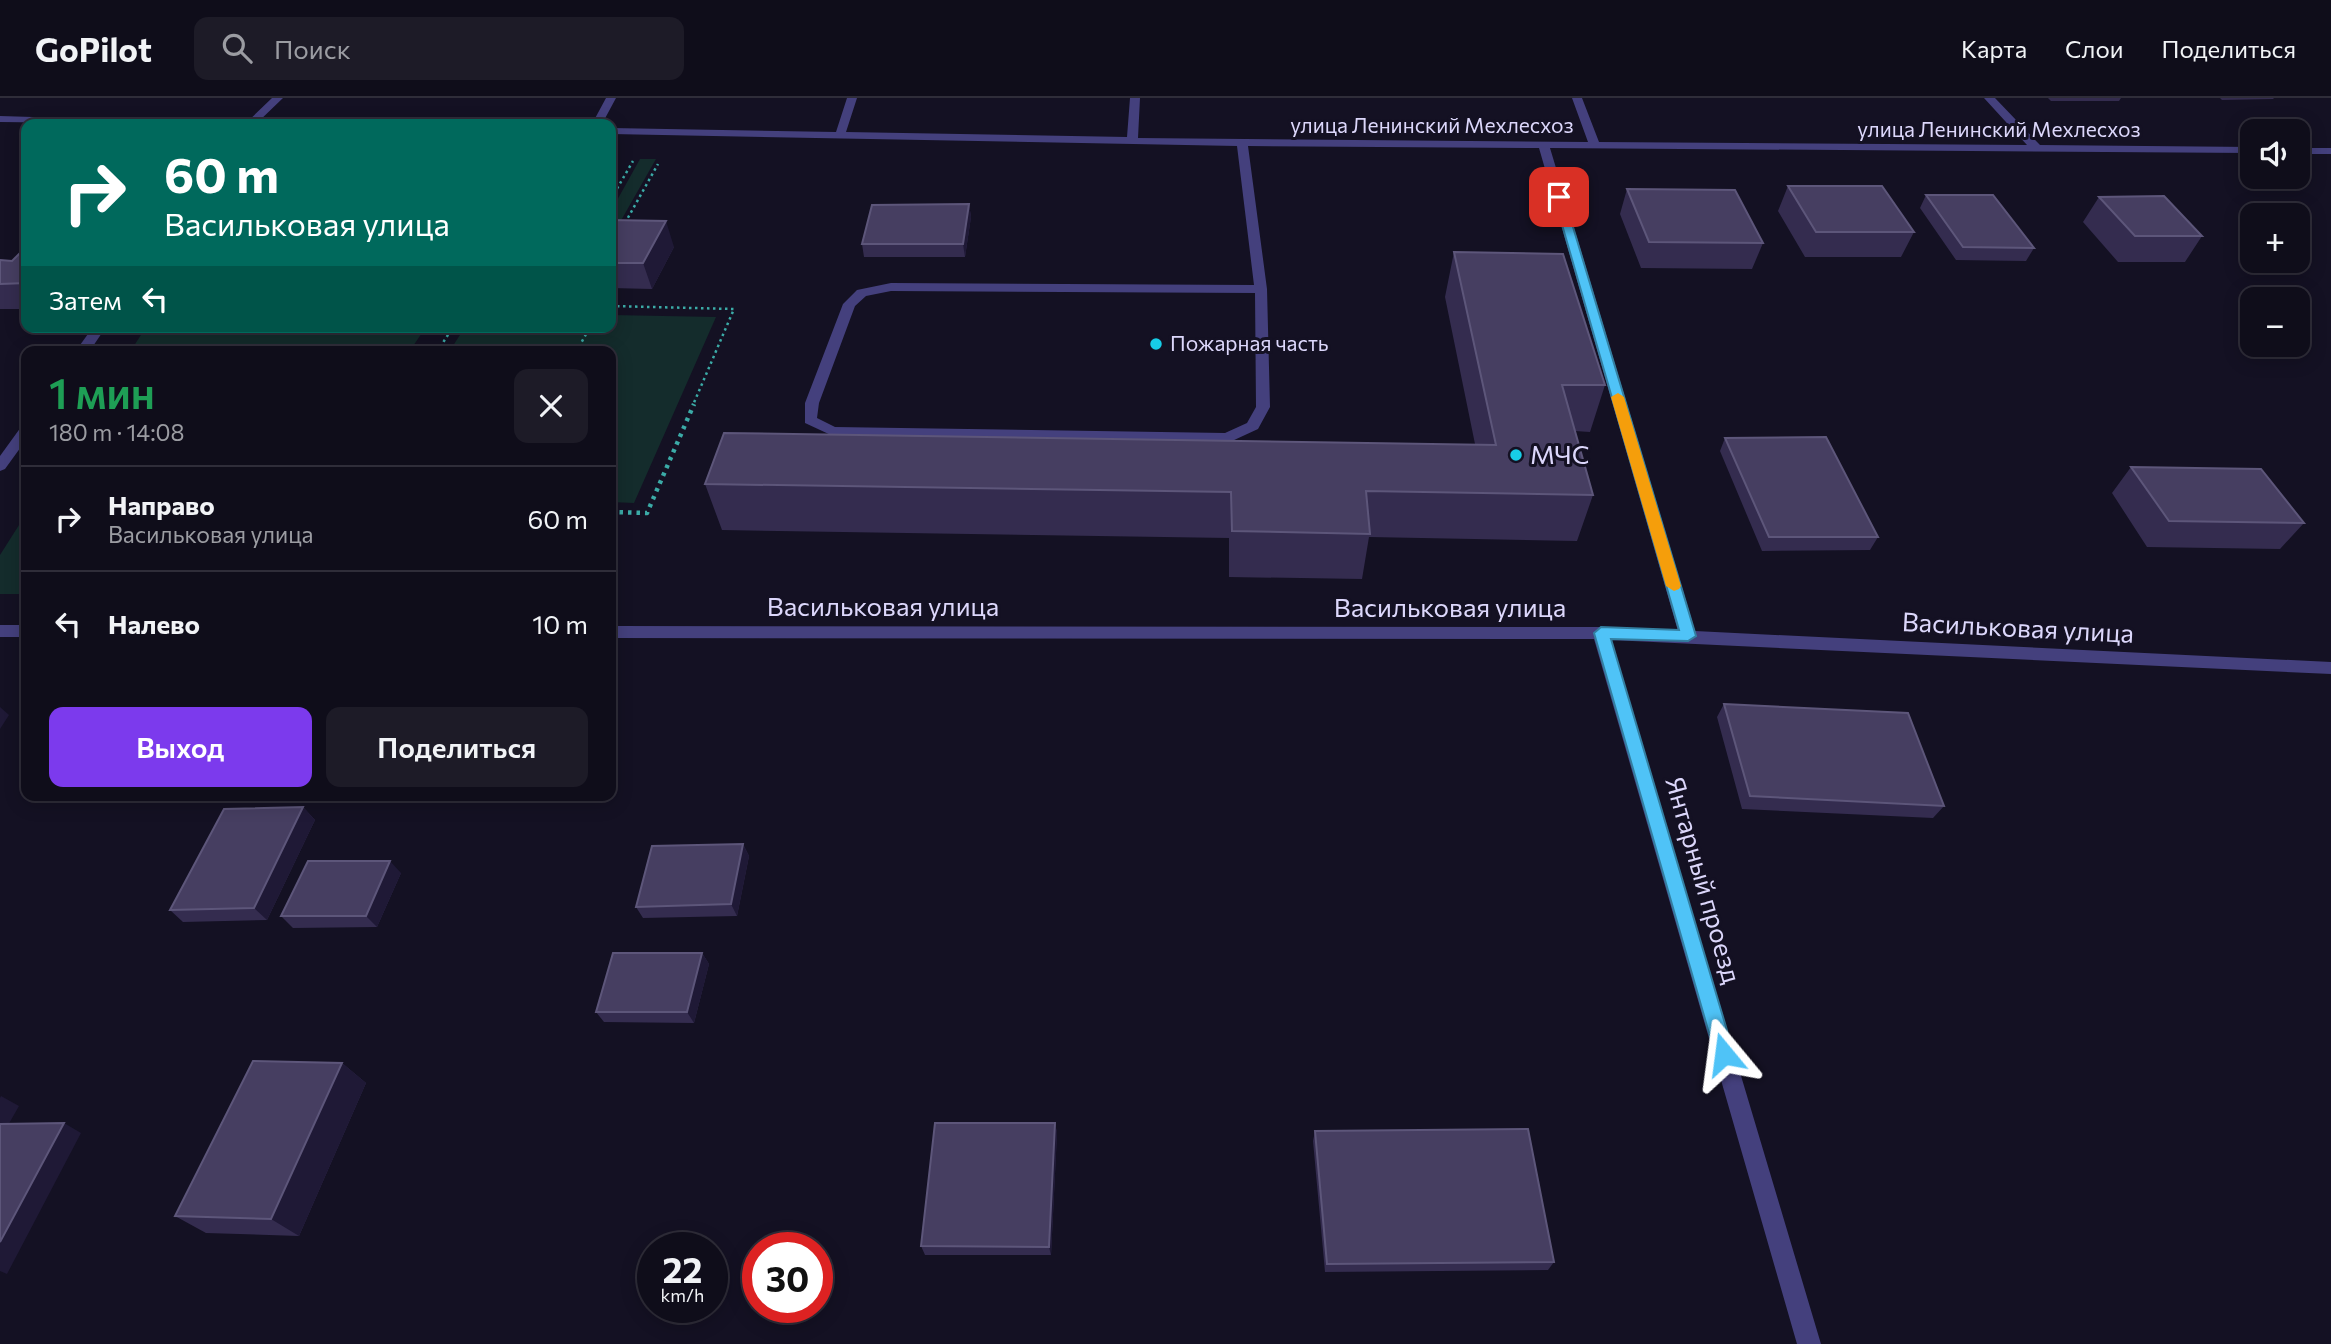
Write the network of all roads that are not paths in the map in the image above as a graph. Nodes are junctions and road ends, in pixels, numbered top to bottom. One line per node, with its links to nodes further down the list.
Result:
1 (278, 98): 9 (street)
2 (611, 98): 10 (street)
3 (852, 98): 12 (street)
4 (1135, 98): 13 (street)
5 (1577, 98): 16 (street)
6 (1989, 98): 17 (street)
7 (0, 118): 8 (street)
8 (28, 119)
9 (255, 119)
10 (600, 119)
11 (616, 131): 12 (street, улица Ленинский Мехлесхоз)
12 (840, 135): 13 (street, улица Ленинский Мехлесхоз)
13 (1132, 141): 14 (street, улица Ленинский Мехлесхоз)
14 (1242, 144): 15 (street, улица Ленинский Мехлесхоз); 21 (street)
15 (1544, 146): 16 (street, улица Ленинский Мехлесхоз); 28 (street)
16 (1595, 146): 17 (street, улица Ленинский Мехлесхоз)
17 (2036, 149): 18 (street, улица Ленинский Мехлесхоз)
18 (2240, 150)
19 (2310, 151): 20 (street)
20 (2331, 151)
21 (1261, 289): 21 (street)
22 (21, 437): 23 (street)
23 (0, 466)
24 (0, 631): 25 (street)
25 (21, 631)
26 (616, 632): 27 (street, Васильковая улица)
27 (1601, 633): 28 (street, Васильковая улица); 30 (street, Янтарный проезд)
28 (1688, 636): 29 (street, Васильковая улица)
29 (2331, 668)
30 (1809, 1344)

